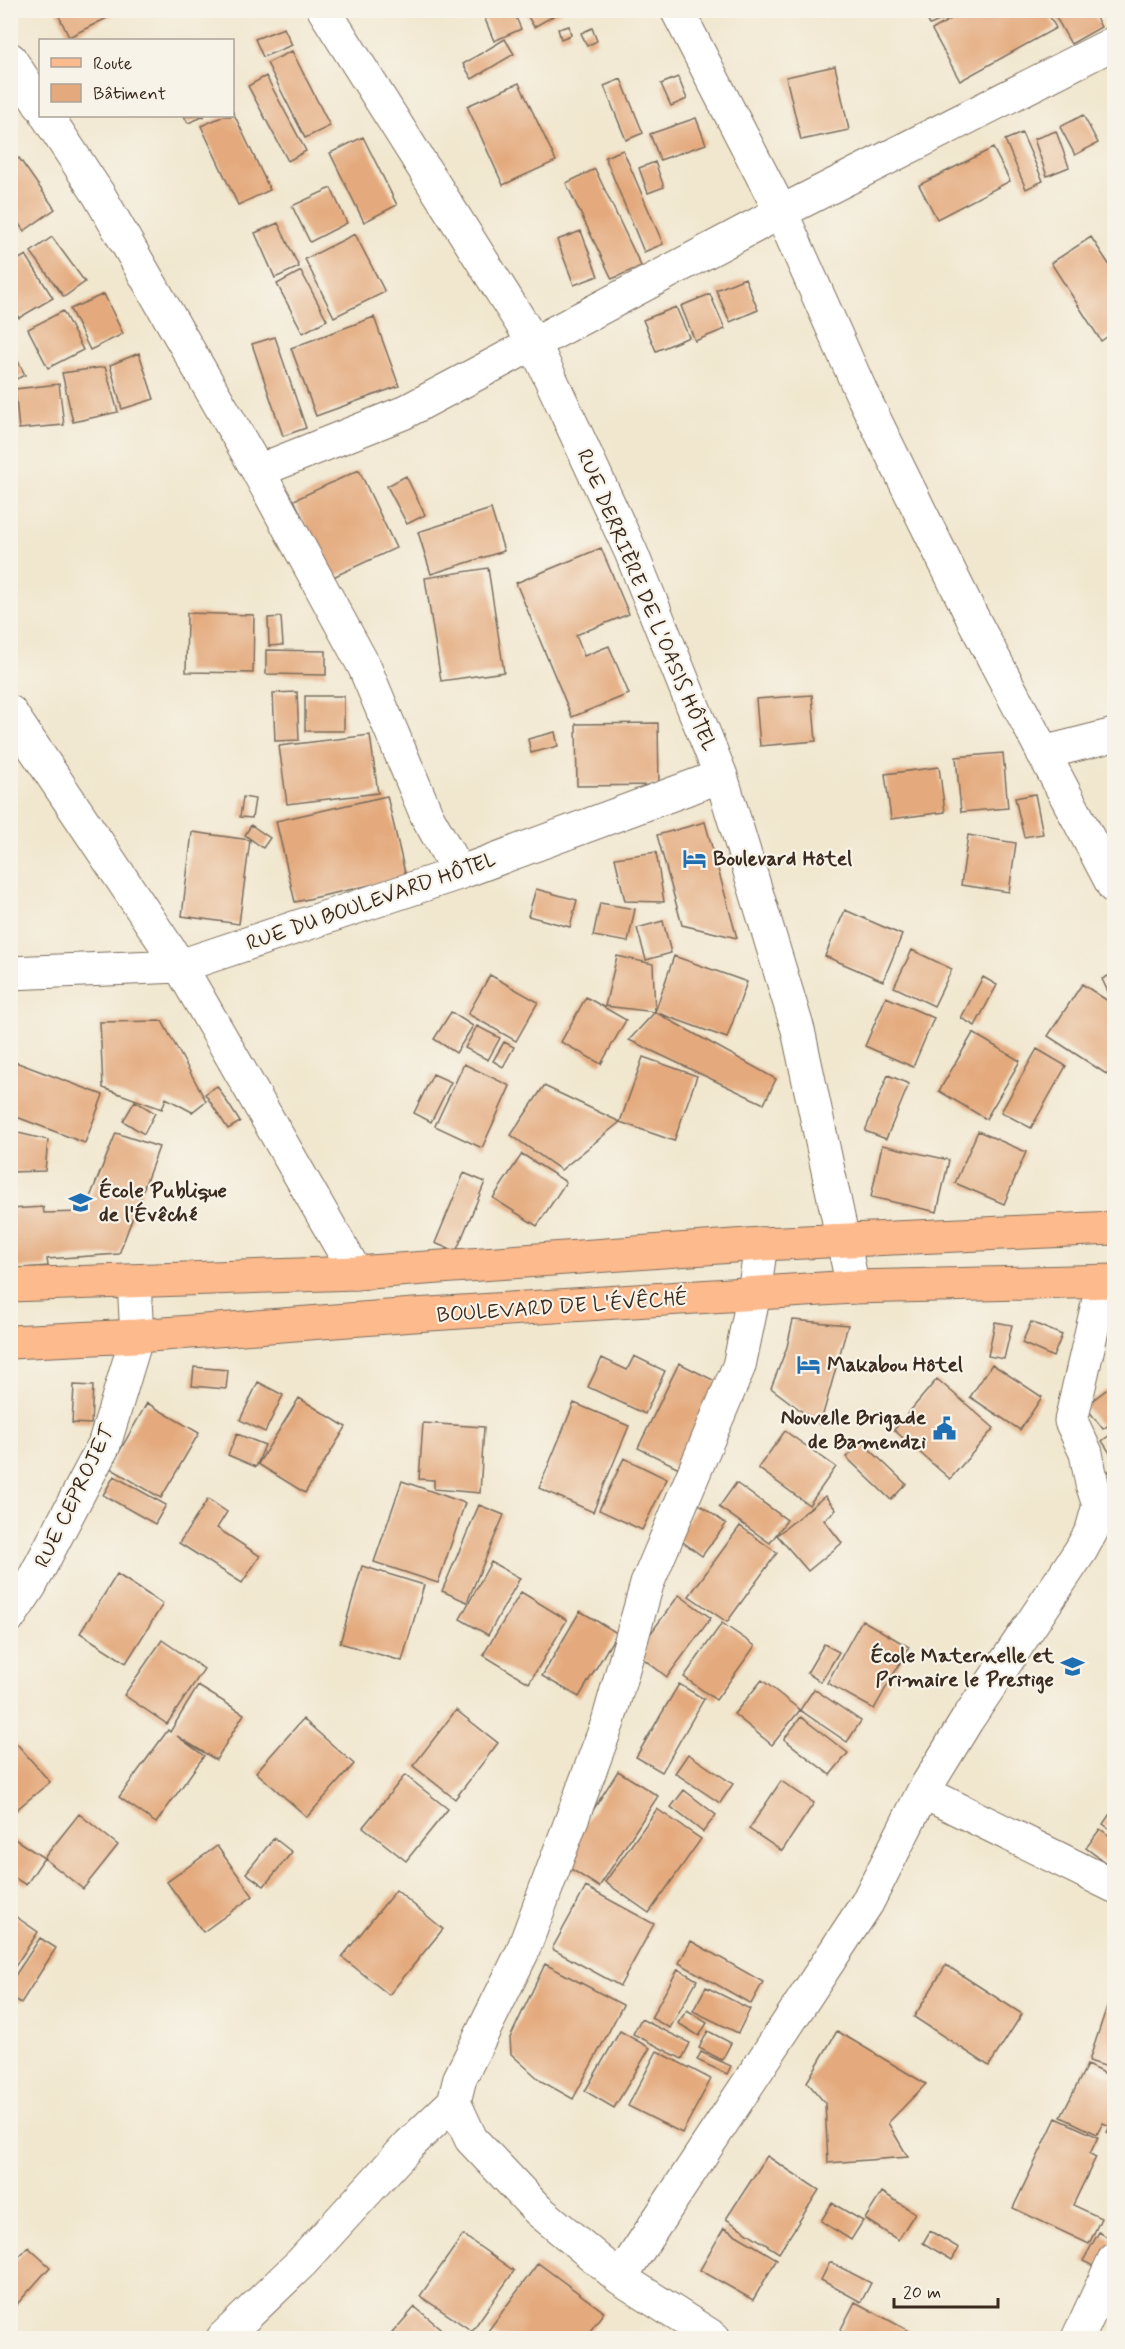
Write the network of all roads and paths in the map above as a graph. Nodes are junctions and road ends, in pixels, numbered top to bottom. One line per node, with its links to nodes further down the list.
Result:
1 (324, 10): 8 (street, RUE DERRIÈRE DE L'OASIS HÔTEL)
2 (678, 10): 7 (street)
3 (1114, 44): 7 (street)
4 (10, 59): 5 (street)
5 (39, 103)
6 (48, 117): 9 (street)
7 (781, 213): 8 (street); 12 (street)
8 (534, 343): 9 (street); 13 (street, RUE DERRIÈRE DE L'OASIS HÔTEL)
9 (258, 471): 14 (street)
10 (10, 712): 16 (street)
11 (1114, 735): 12 (street)
12 (1043, 753): 15 (street)
13 (721, 776): 14 (street, RUE DU BOULEVARD HÔTEL); 19 (street, RUE DERRIÈRE DE L'OASIS HÔTEL)
14 (459, 873): 16 (street, RUE DU BOULEVARD HÔTEL)
15 (1114, 887)
16 (180, 966): 17 (street, RUE DU BOULEVARD HÔTEL); 21 (street)
17 (10, 973)
18 (1114, 1228): 19 (main road)
19 (843, 1241): 20 (main road); 25 (street, RUE DERRIÈRE DE L'OASIS HÔTEL)
20 (761, 1244): 21 (main road); 26 (street)
21 (356, 1273): 23 (main road)
22 (1109, 1281): 25 (main road, BOULEVARD DE L'ÉVÊCHÉ); 30 (street)
23 (134, 1282): 24 (main road); 27 (street)
24 (10, 1285)
25 (853, 1287): 26 (main road, BOULEVARD DE L'ÉVÊCHÉ)
26 (754, 1294): 27 (main road, BOULEVARD DE L'ÉVÊCHÉ); 32 (street)
27 (137, 1336): 28 (main road, BOULEVARD DE L'ÉVÊCHÉ); 29 (street, RUE CEPROJET)
28 (10, 1342)
29 (10, 1616)
30 (923, 1792): 31 (street); 34 (street)
31 (1114, 1886)
32 (454, 2102): 34 (street); 35 (street)
33 (1114, 2260): 37 (street)
34 (620, 2278): 36 (street)
35 (223, 2338)
36 (714, 2338)
37 (1078, 2338)

